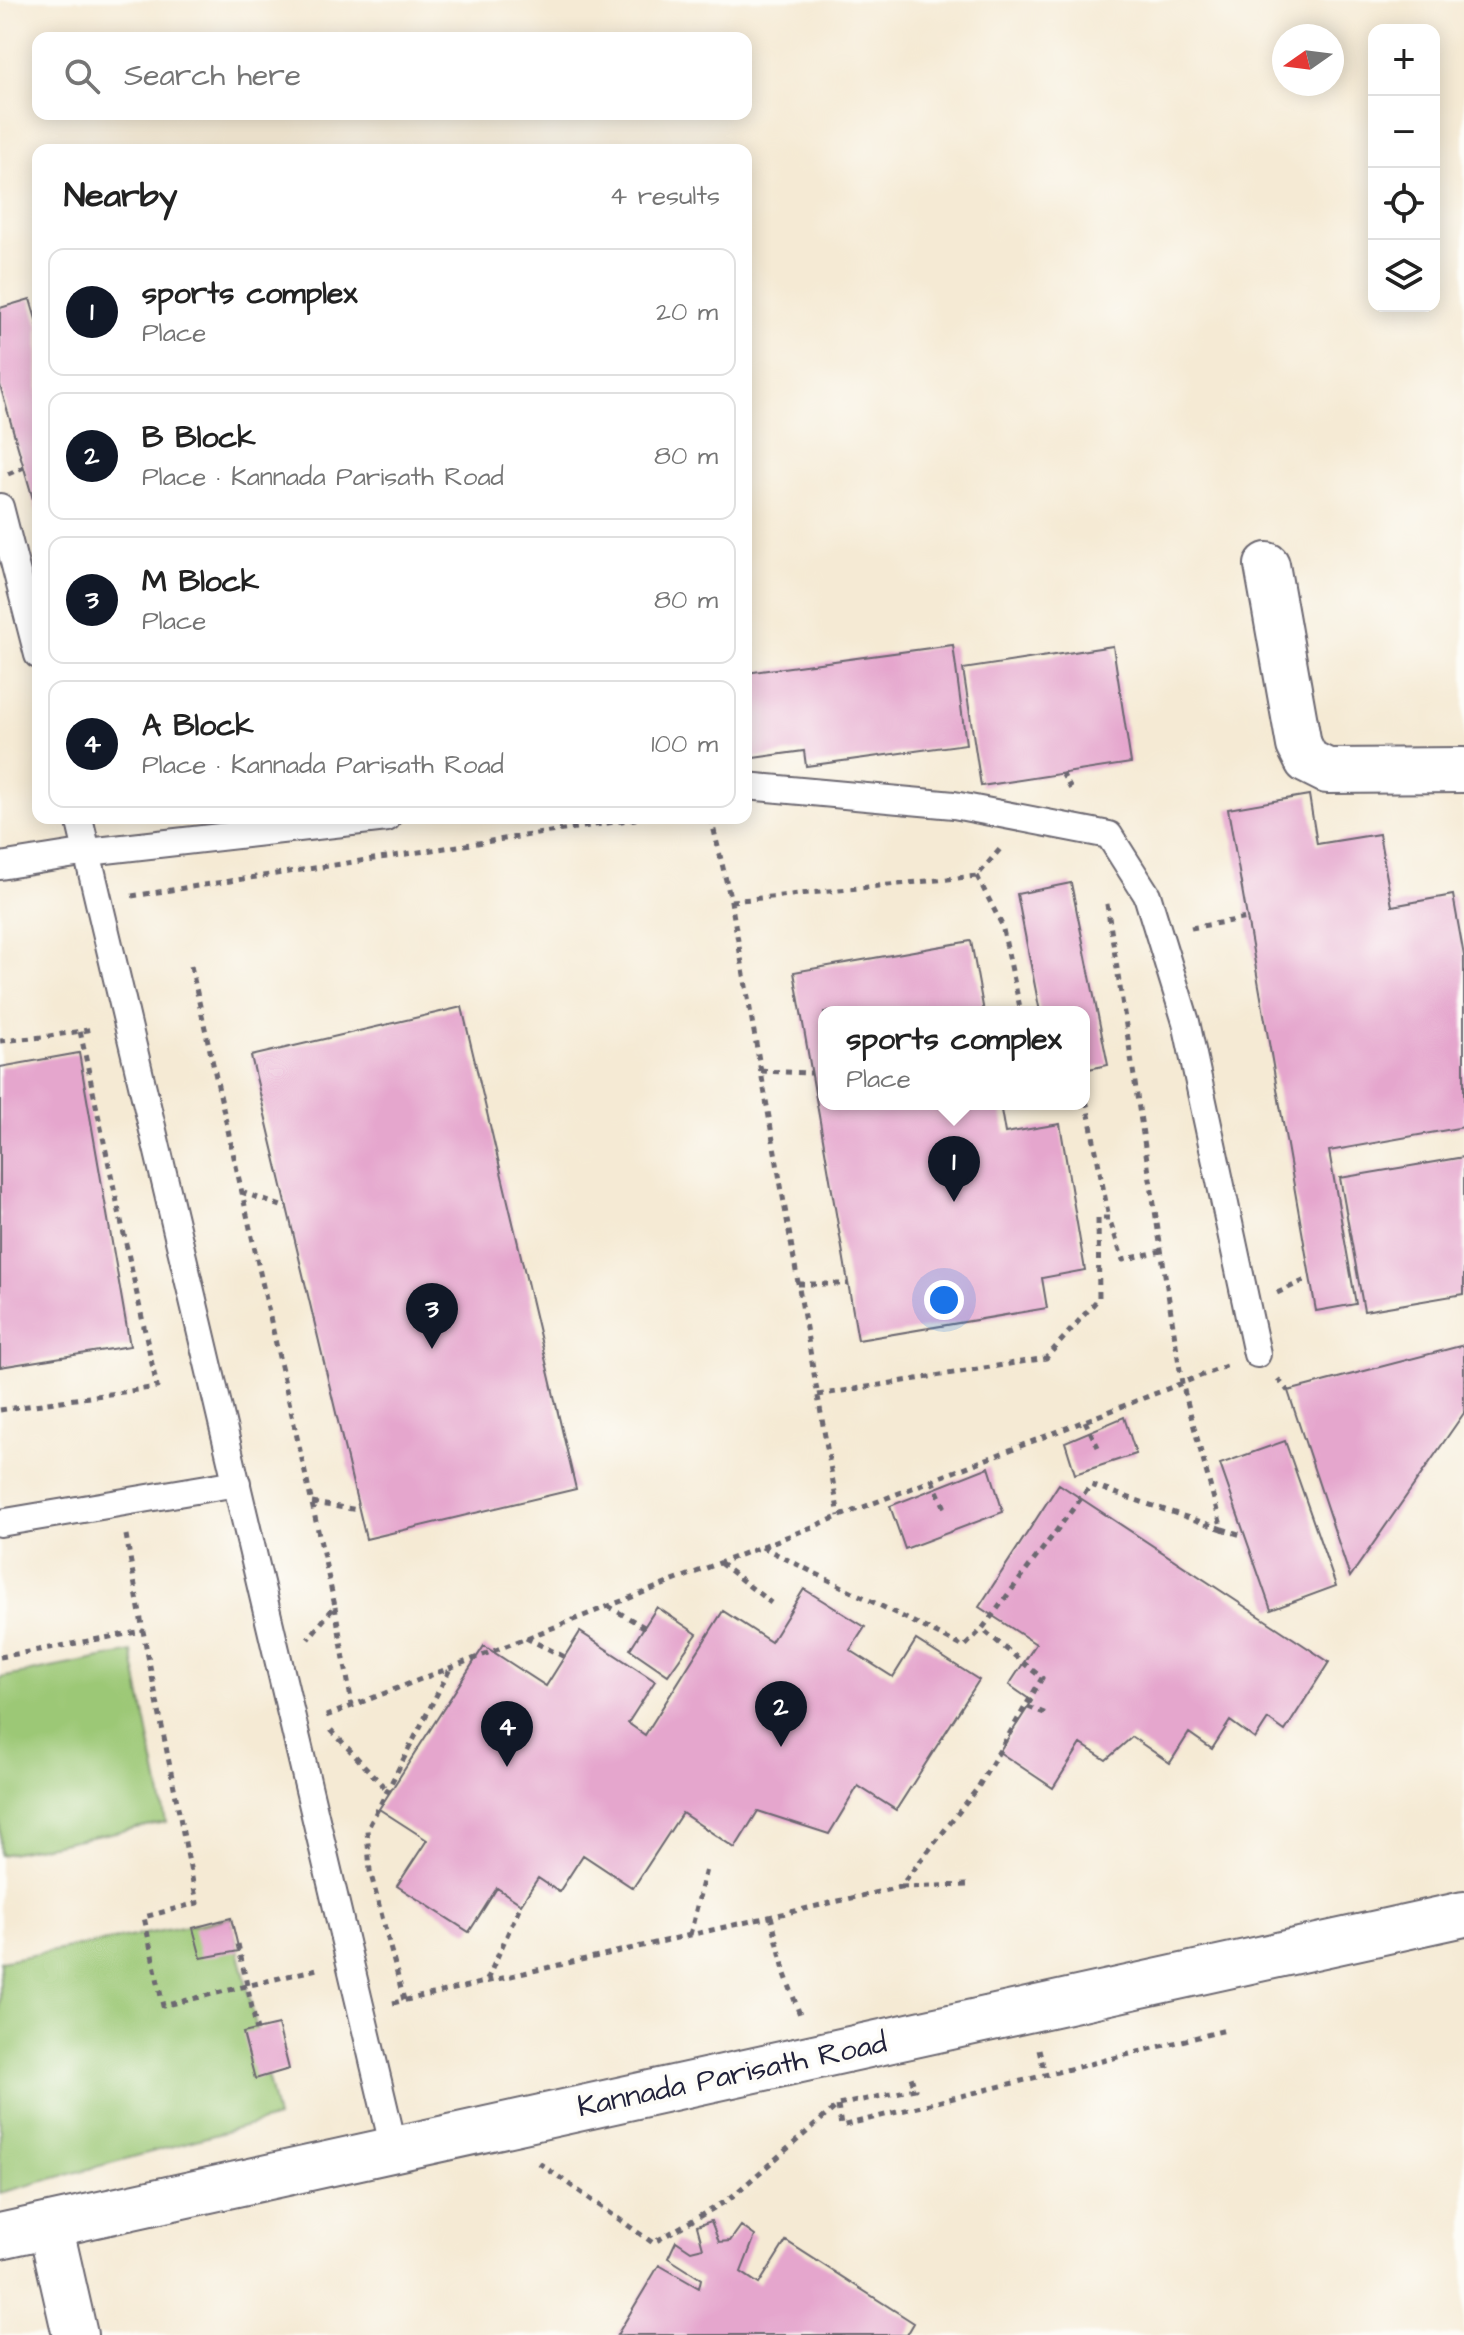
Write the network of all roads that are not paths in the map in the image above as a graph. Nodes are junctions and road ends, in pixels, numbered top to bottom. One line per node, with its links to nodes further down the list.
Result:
1 (0, 507): 3 (lane)
2 (1267, 565): 4 (street)
3 (32, 632)
4 (1464, 770)
5 (752, 787): 10 (lane)
6 (81, 824): 8 (lane)
7 (334, 824): 8 (lane)
8 (88, 852): 9 (lane); 11 (lane)
9 (0, 866)
10 (1257, 1354)
11 (237, 1483): 12 (lane); 14 (lane)
12 (0, 1523)
13 (1464, 1914): 14 (street, Kannada Parisath Road)
14 (394, 2149): 15 (street, Kannada Parisath Road)
15 (50, 2225): 16 (street, Kannada Parisath Road); 17 (street)
16 (0, 2236)
17 (75, 2335)

